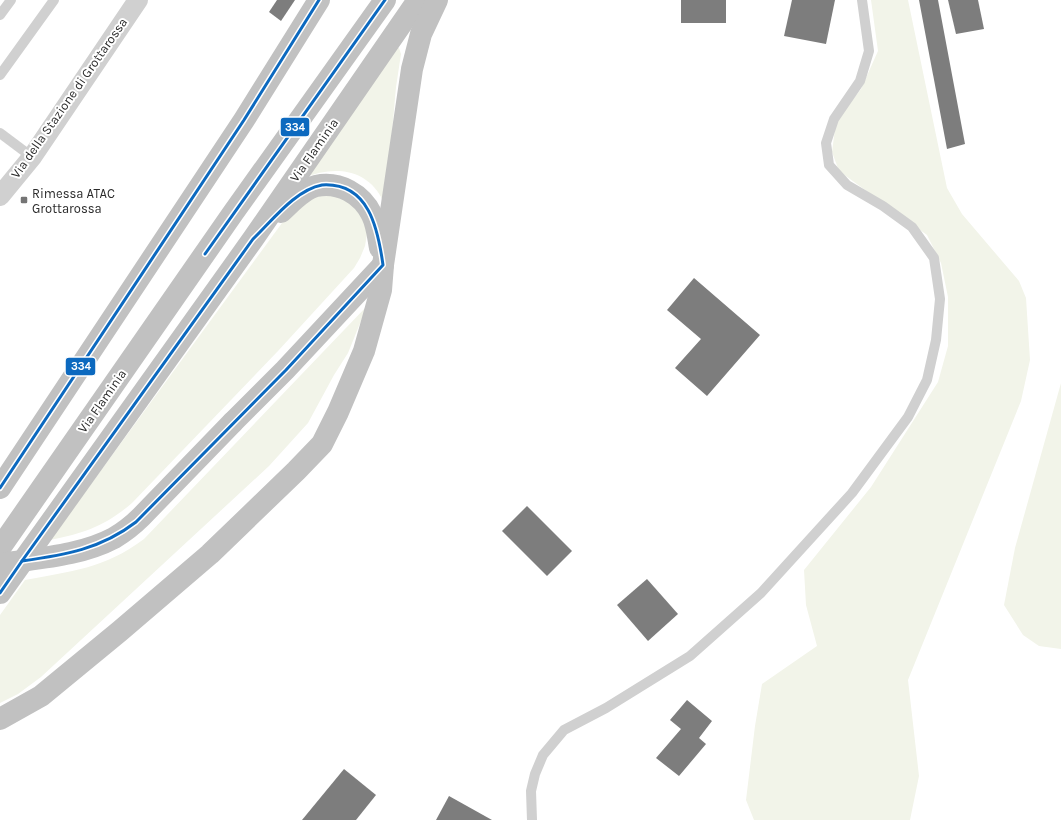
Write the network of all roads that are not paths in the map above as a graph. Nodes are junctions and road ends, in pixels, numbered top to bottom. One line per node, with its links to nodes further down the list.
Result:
1 (11, 0): 9 (lane)
2 (54, 0): 10 (lane)
3 (138, 0): 12 (street, Via della Stazione di Grottarossa)
4 (319, 0): 16 (highway)
5 (385, 0): 17 (highway, Via Flaminia)
6 (418, 0): 14 (highway, Via Flaminia)
7 (437, 0): 15 (highway)
8 (862, 0): 21 (lane)
9 (0, 15)
10 (0, 75)
11 (0, 133): 12 (lane)
12 (32, 157): 13 (street, Via della Stazione di Grottarossa)
13 (0, 196)
14 (253, 239): 15 (highway); 19 (highway, Via Flaminia)
15 (383, 265): 18 (highway, bridge); 20 (highway)
16 (0, 488)
17 (0, 548)
18 (0, 564)
19 (0, 593)
20 (0, 719)
21 (532, 820)

